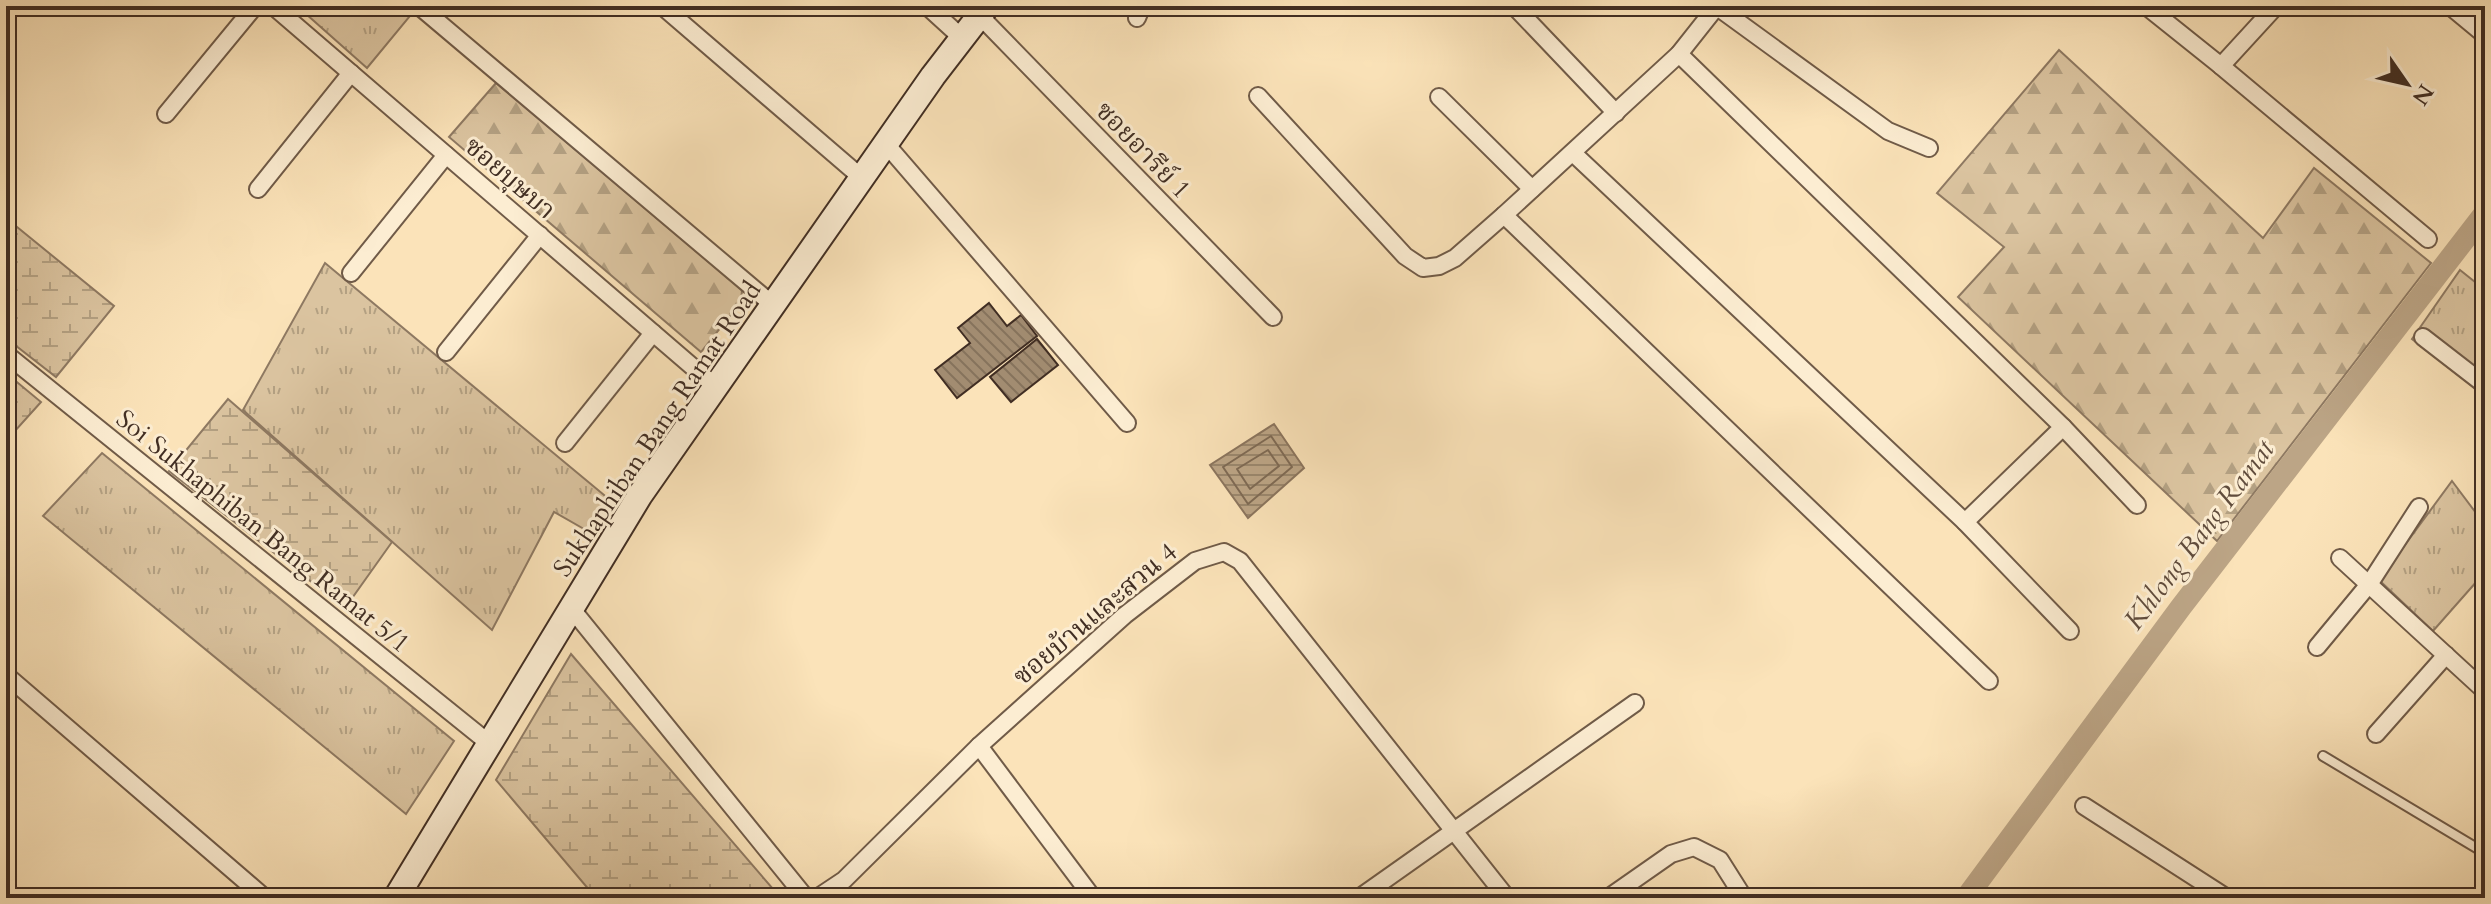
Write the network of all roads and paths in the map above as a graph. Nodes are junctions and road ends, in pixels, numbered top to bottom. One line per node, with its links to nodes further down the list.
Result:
1 (255, 6): 20 (street)
2 (273, 6): 16 (street, ซอยบุษบา)
3 (419, 6): 32 (street)
4 (662, 6): 25 (street)
5 (927, 6): 13 (street)
6 (1514, 6): 19 (street)
7 (1717, 6): 14 (street); 22 (street)
8 (2146, 6): 15 (street)
9 (2276, 6): 15 (street)
10 (2450, 6): 12 (street)
11 (983, 11): 13 (street, Sukhaphiban Bang Ramat Road); 33 (street, ซอยอารีย์ 1)
12 (2485, 35)
13 (961, 37): 21 (street, Sukhaphiban Bang Ramat Road)
14 (1679, 54): 19 (street); 41 (street)
15 (2221, 66): 30 (street)
16 (351, 73): 24 (street, ซอยบุษบา); 26 (street)
17 (1258, 96): 28 (street)
18 (1439, 97): 27 (street)
19 (1616, 113): 23 (street)
20 (166, 114)
21 (886, 144): 25 (street, Sukhaphiban Bang Ramat Road); 40 (street)
22 (1929, 148)
23 (1573, 153): 27 (street); 45 (street)
24 (446, 155): 29 (street, ซอยบุษบา); 31 (street)
25 (862, 178): 32 (street, Sukhaphiban Bang Ramat Road)
26 (258, 189)
27 (1532, 189): 28 (street)
28 (1504, 215): 53 (street)
29 (540, 235): 34 (street, ซอยบุษบา); 36 (street)
30 (2428, 239)
31 (351, 273)
32 (773, 305): 39 (street, Sukhaphiban Bang Ramat Road)
33 (1273, 317)
34 (653, 333): 39 (street, ซอยบุษบา); 42 (street)
35 (2423, 337): 38 (street)
36 (446, 352)
37 (6, 354): 57 (street, Soi Sukhaphiban Bang Ramat 5/1)
38 (2485, 385)
39 (716, 387): 48 (street, Sukhaphiban Bang Ramat Road)
40 (1127, 423)
41 (2063, 427): 43 (street); 45 (street)
42 (565, 443)
43 (2137, 505)
44 (2419, 507): 47 (street)
45 (1965, 522): 49 (street)
46 (2340, 558): 47 (street)
47 (2370, 583): 50 (street); 51 (street)
48 (571, 608): 57 (street, Sukhaphiban Bang Ramat Road); 65 (street)
49 (2070, 631)
50 (2317, 647)
51 (2446, 655): 54 (street); 56 (street)
52 (6, 675): 63 (street)
53 (1989, 681)
54 (2485, 691)
55 (1635, 703): 61 (street)
56 (2376, 734)
57 (490, 744): 64 (street, Sukhaphiban Bang Ramat Road)
58 (979, 746): 61 (street, ซอยบ้านและสวน 4); 66 (street, ซอยบ้านและสวน 4); 67 (street)
59 (2323, 756): 62 (lane)
60 (2084, 806): 72 (street)
61 (1452, 831): 68 (street); 69 (street, ซอยบ้านและสวน 4)
62 (2485, 853)
63 (265, 898)
64 (396, 898)
65 (806, 898)
66 (817, 898)
67 (1093, 898)
68 (1359, 898)
69 (1507, 898)
70 (1608, 898): 71 (street)
71 (1744, 898)
72 (2227, 898)

